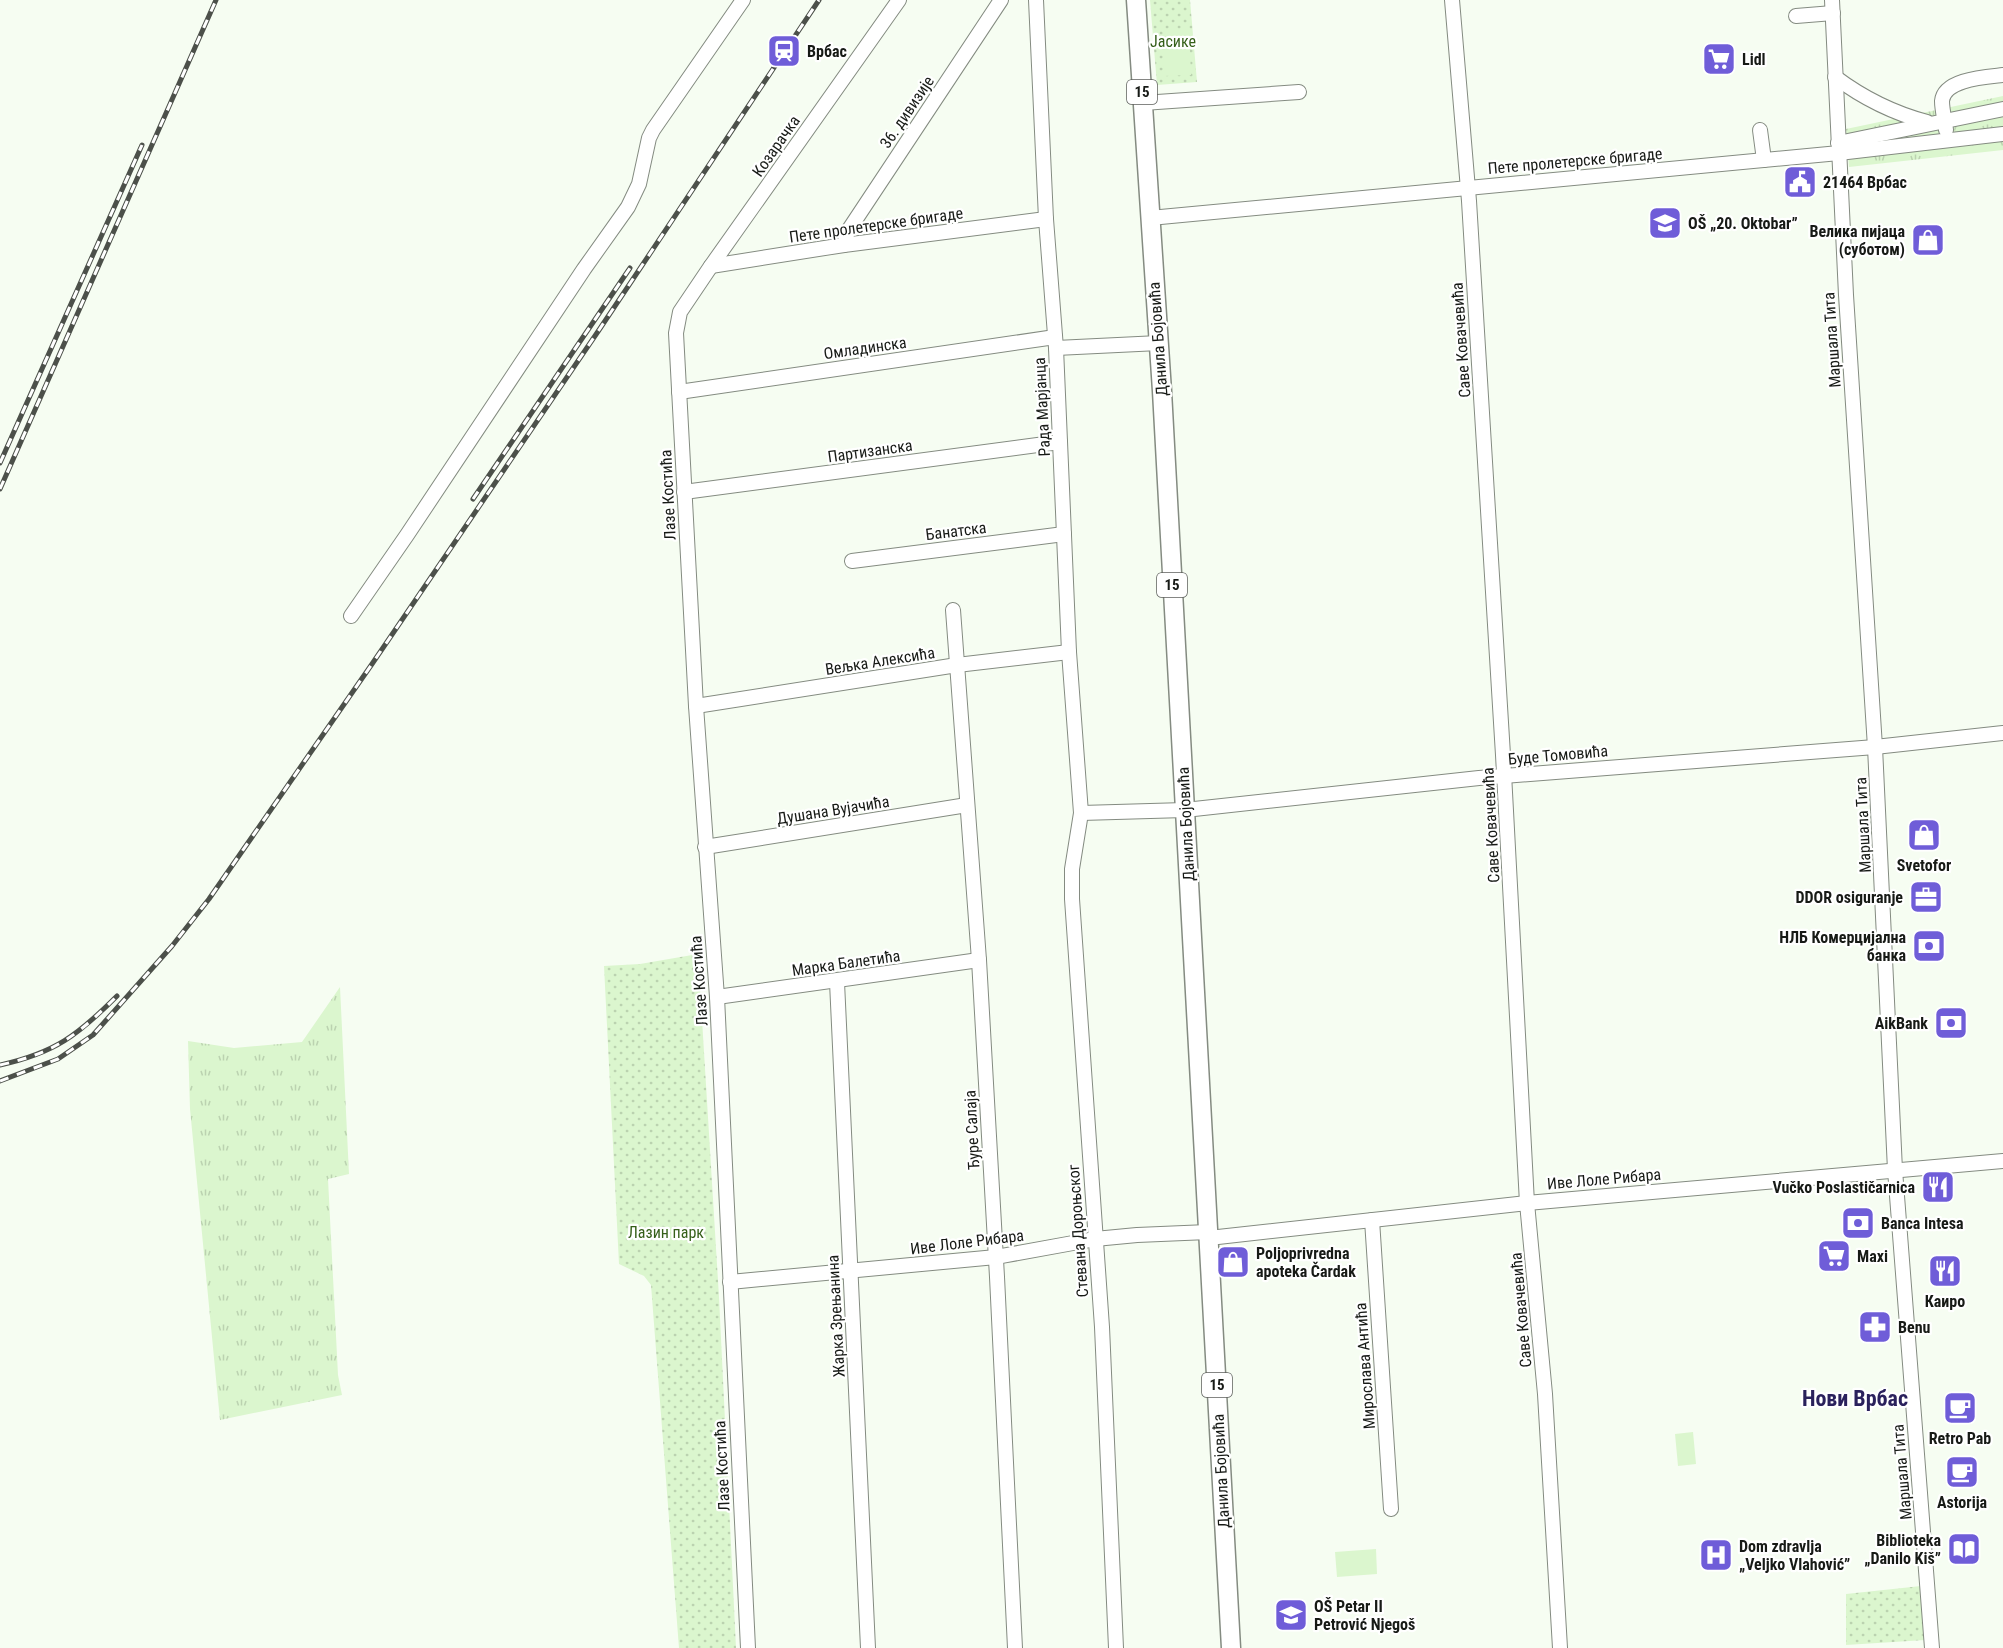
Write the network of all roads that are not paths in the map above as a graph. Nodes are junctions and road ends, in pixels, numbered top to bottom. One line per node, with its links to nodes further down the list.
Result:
1 (743, 0): 34 (street)
2 (899, 0): 24 (street, Козарачка)
3 (1001, 0): 23 (street, 36. дивизије)
4 (1036, 0): 22 (street, Рада Марјанца)
5 (1136, 0): 12 (main road, Данила Бојовића / 15)
6 (1452, 0): 20 (street, Саве Ковачевића)
7 (1832, 6): 8 (street); 10 (street, Маршала Тита)
8 (1796, 16)
9 (2003, 75): 14 (street)
10 (1835, 77): 14 (street); 18 (street, Маршала Тита)
11 (1299, 92): 12 (street)
12 (1143, 104): 21 (main road, Данила Бојовића / 15)
13 (2003, 109): 14 (street)
14 (1938, 122): 17 (street); 18 (street)
15 (1760, 130): 19 (street)
16 (2003, 134): 17 (street, Пете пролетерске бригаде)
17 (1947, 141): 18 (street, Пете пролетерске бригаде)
18 (1839, 148): 19 (street, Пете пролетерске бригаде); 39 (street, Маршала Тита)
19 (1764, 160): 20 (street, Пете пролетерске бригаде)
20 (1468, 188): 21 (street, Пете пролетерске бригаде); 40 (street, Саве Ковачевића)
21 (1150, 218): 27 (main road, Данила Бојовића / 15)
22 (1046, 219): 23 (street, Пете пролетерске бригаде); 26 (street, Рада Марјанца)
23 (844, 245): 24 (street, Пете пролетерске бригаде)
24 (711, 266): 25 (street, Козарачка)
25 (680, 312): 28 (street, Лазе Костића)
26 (1055, 342): 27 (street, Омладинска); 28 (street, Омладинска); 29 (street, Рада Марјанца)
27 (1158, 343): 42 (main road, Данила Бојовића / 15)
28 (679, 392): 30 (street, Лазе Костића)
29 (1060, 442): 30 (street, Партизанска); 31 (street, Рада Марјанца)
30 (684, 492): 37 (street, Лазе Костића)
31 (1064, 534): 32 (street, Банатска); 35 (street, Рада Марјанца)
32 (852, 561)
33 (953, 610): 36 (street, Ђуре Салаја)
34 (351, 616)
35 (1070, 652): 36 (street, Вељка Алексића); 43 (street, Рада Марјанца)
36 (957, 665): 37 (street, Вељка Алексића); 41 (street, Ђуре Салаја)
37 (696, 706): 44 (street, Лазе Костића)
38 (2003, 733): 39 (street, Буде Томовића)
39 (1875, 747): 40 (street, Буде Томовића); 49 (street, Маршала Тита)
40 (1505, 776): 42 (street, Буде Томовића); 50 (street, Саве Ковачевића)
41 (967, 805): 44 (street, Душана Вујачића); 45 (street, Ђуре Салаја)
42 (1185, 810): 43 (street, Буде Томовића); 52 (main road, Данила Бојовића / 15)
43 (1081, 813): 53 (street, Стевана Дороњског)
44 (705, 847): 47 (street, Лазе Костића)
45 (979, 960): 46 (street, Марка Балетића); 54 (street, Ђуре Салаја)
46 (837, 982): 47 (street, Марка Балетића); 55 (street, Жарка Зрењанина)
47 (717, 997): 56 (street, Лазе Костића)
48 (2003, 1161): 49 (street, Иве Лоле Рибара)
49 (1895, 1170): 50 (street, Иве Лоле Рибара); 64 (street, Маршала Тита)
50 (1527, 1203): 51 (street, Иве Лоле Рибара); 63 (street, Саве Ковачевића)
51 (1372, 1220): 52 (street, Иве Лоле Рибара); 57 (street, Мирослава Антића)
52 (1209, 1235): 53 (street, Иве Лоле Рибара); 62 (main road, Данила Бојовића / 15)
53 (1095, 1239): 54 (street, Иве Лоле Рибара); 61 (street, Стевана Дороњског)
54 (996, 1257): 55 (street, Иве Лоле Рибара); 60 (street, Ђуре Салаја)
55 (850, 1272): 56 (street, Иве Лоле Рибара); 59 (street, Жарка Зрењанина)
56 (730, 1282): 58 (street, Лазе Костића)
57 (1391, 1509)
58 (748, 1648)
59 (868, 1648)
60 (1015, 1648)
61 (1116, 1648)
62 (1231, 1648)
63 (1560, 1648)
64 (1932, 1648)

